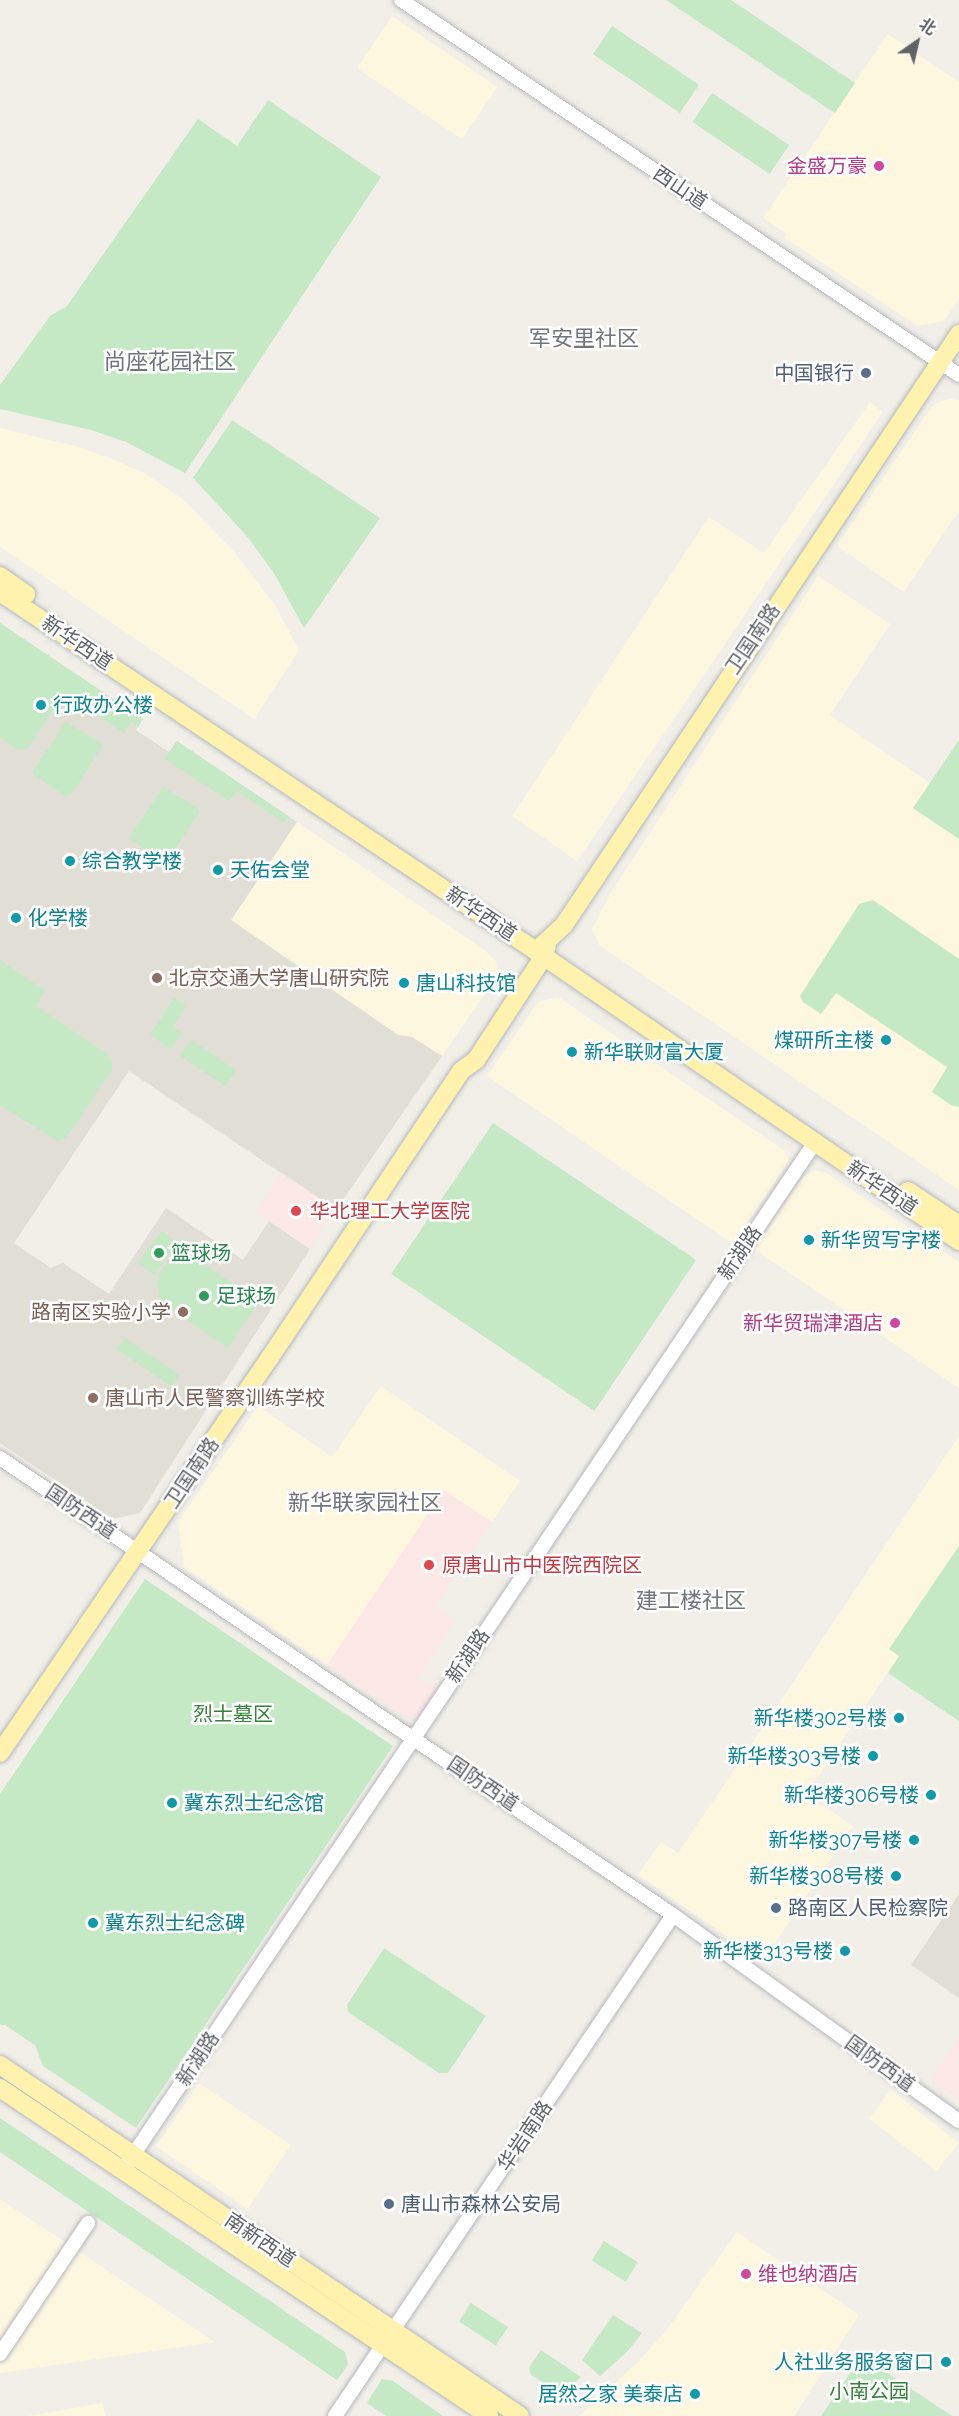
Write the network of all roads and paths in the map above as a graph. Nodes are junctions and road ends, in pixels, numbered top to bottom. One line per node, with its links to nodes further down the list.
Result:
1 (401, 0): 3 (street, 西山道)
2 (959, 334): 3 (main road, 卫国南路)
3 (940, 363): 4 (street, 西山道); 7 (main road, 卫国南路)
4 (959, 375)
5 (0, 576): 7 (main road, 新华西道)
6 (0, 592): 7 (main road, 新华西道)
7 (543, 950): 8 (main road, 新华西道); 9 (main road, 新华西道); 12 (main road, 卫国南路)
8 (815, 1142): 10 (main road, 新华西道); 13 (street, 新湖路)
9 (959, 1225)
10 (959, 1241)
11 (0, 1458): 12 (street, 国防西道)
12 (138, 1550): 13 (street, 国防西道); 14 (main road, 卫国南路)
13 (414, 1737): 15 (street, 国防西道); 19 (street, 新湖路)
14 (0, 1753)
15 (673, 1915): 18 (street, 国防西道); 22 (street, 华岩南路)
16 (0, 2065): 19 (main road, 南新西道)
17 (0, 2088): 20 (main road, 南新西道)
18 (959, 2121)
19 (135, 2155): 20 (street, 新湖路); 22 (main road, 南新西道)
20 (123, 2170): 22 (main road, 南新西道)
21 (88, 2223): 23 (street)
22 (388, 2338): 24 (street, 华岩南路); 25 (main road, 南新西道); 26 (main road, 南新西道)
23 (0, 2354)
24 (335, 2416)
25 (489, 2416)
26 (520, 2416)

